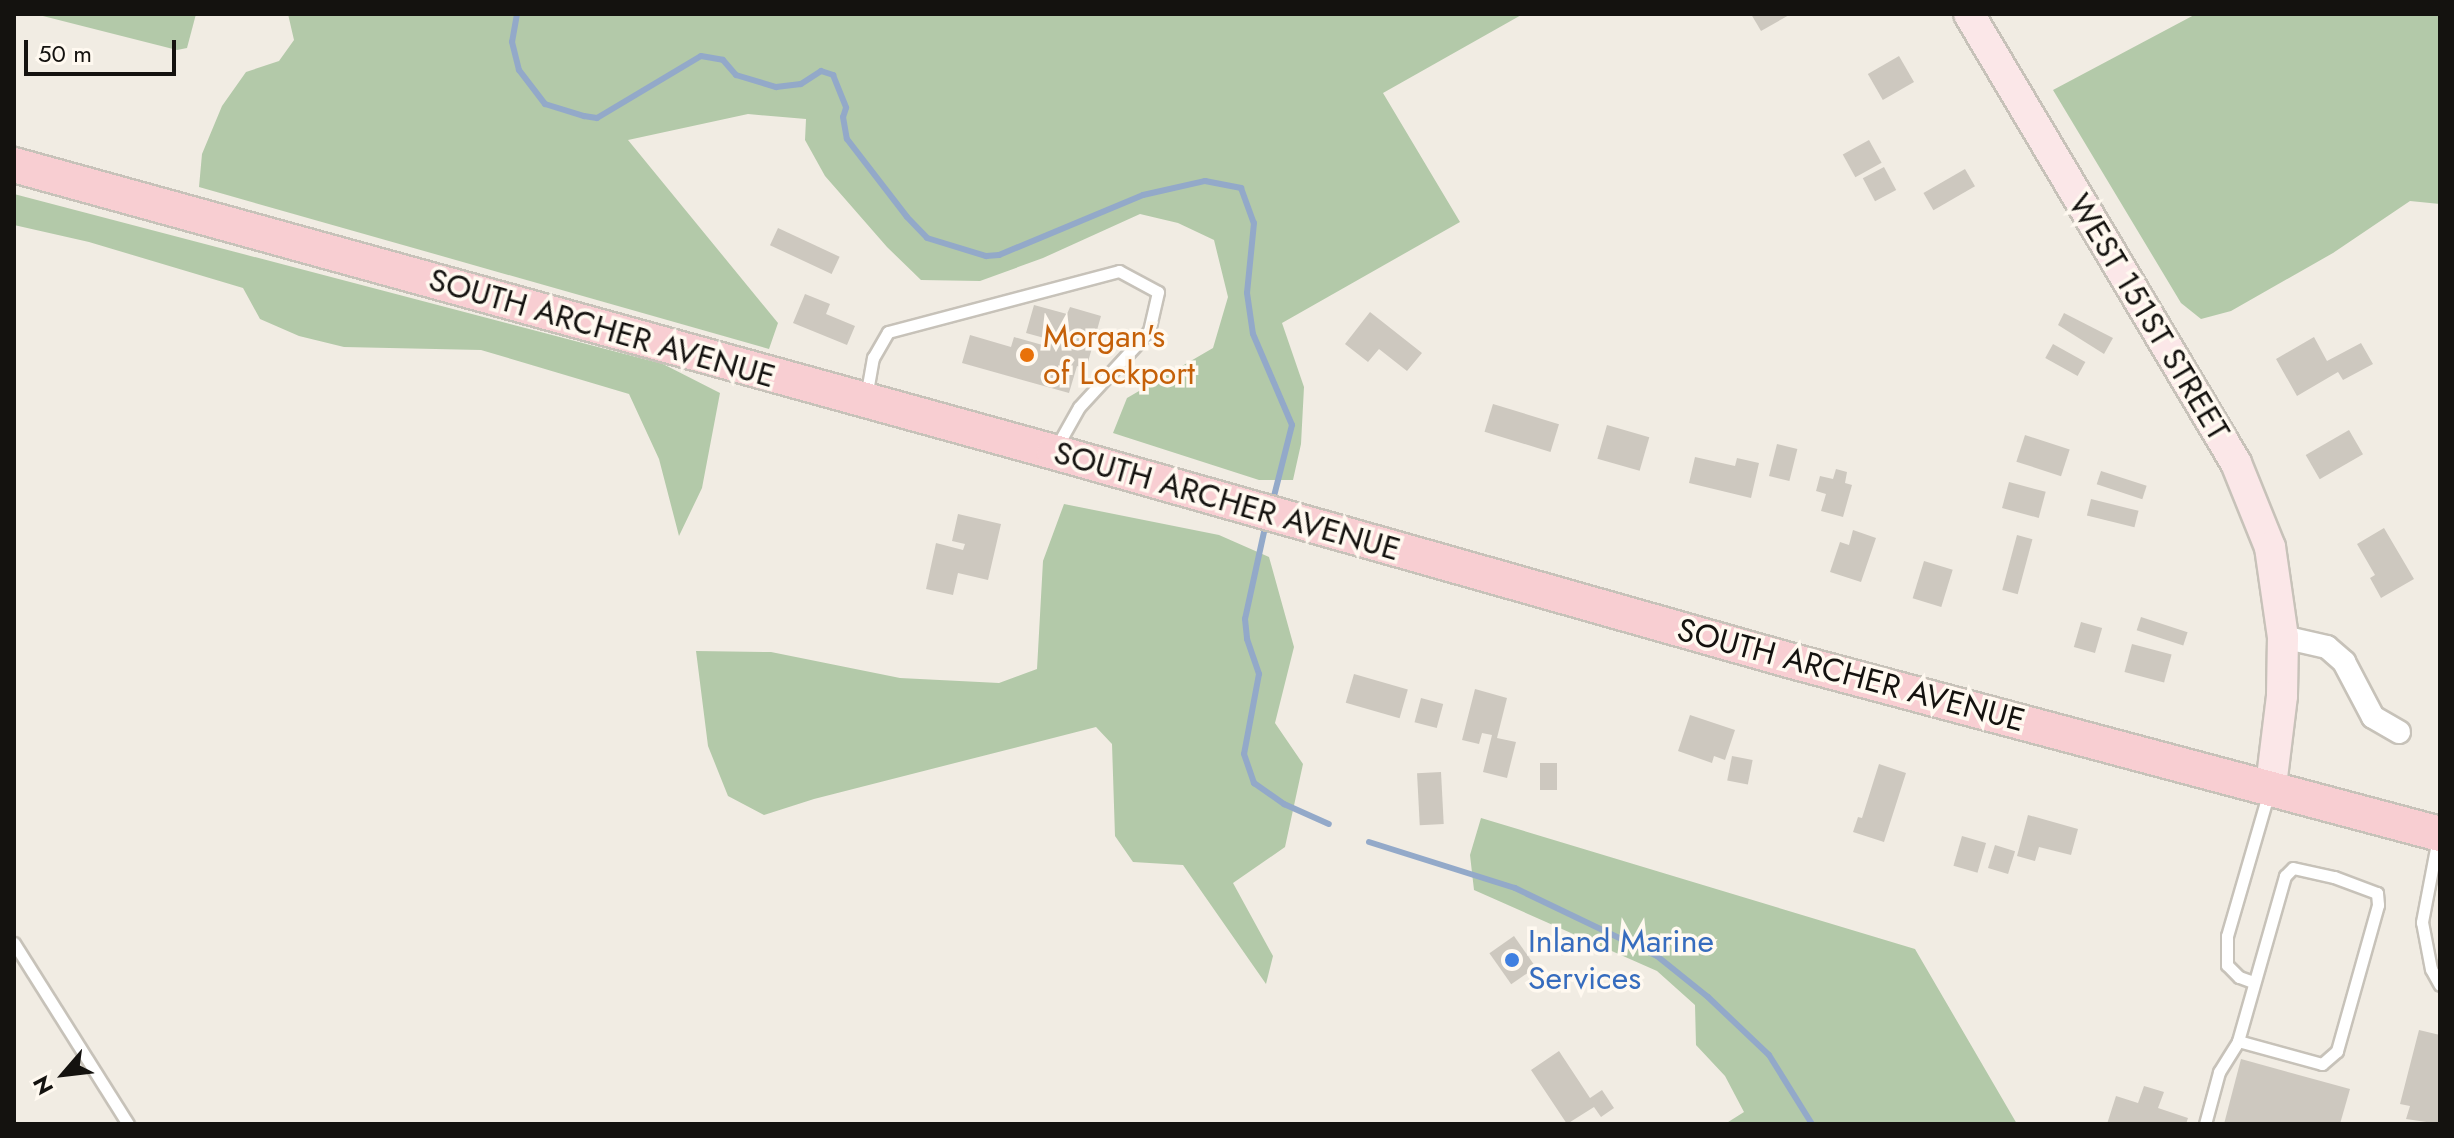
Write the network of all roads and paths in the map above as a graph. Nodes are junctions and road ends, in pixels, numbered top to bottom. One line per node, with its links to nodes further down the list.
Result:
1 (1969, 14): 5 (street, WEST 151ST STREET)
2 (14, 165): 3 (main road, SOUTH ARCHER AVENUE)
3 (866, 401): 4 (main road, SOUTH ARCHER AVENUE); 4 (lane)
4 (1054, 452): 7 (main road, SOUTH ARCHER AVENUE)
5 (2283, 637): 6 (street); 7 (street, WEST 151ST STREET)
6 (2399, 732)
7 (2271, 786): 8 (main road, SOUTH ARCHER AVENUE); 10 (lane)
8 (2439, 833): 11 (lane)
9 (14, 943): 13 (lane)
10 (2253, 982): 12 (lane); 12 (lane)
11 (2440, 985)
12 (2238, 1041): 14 (lane)
13 (128, 1124)
14 (2205, 1124)

